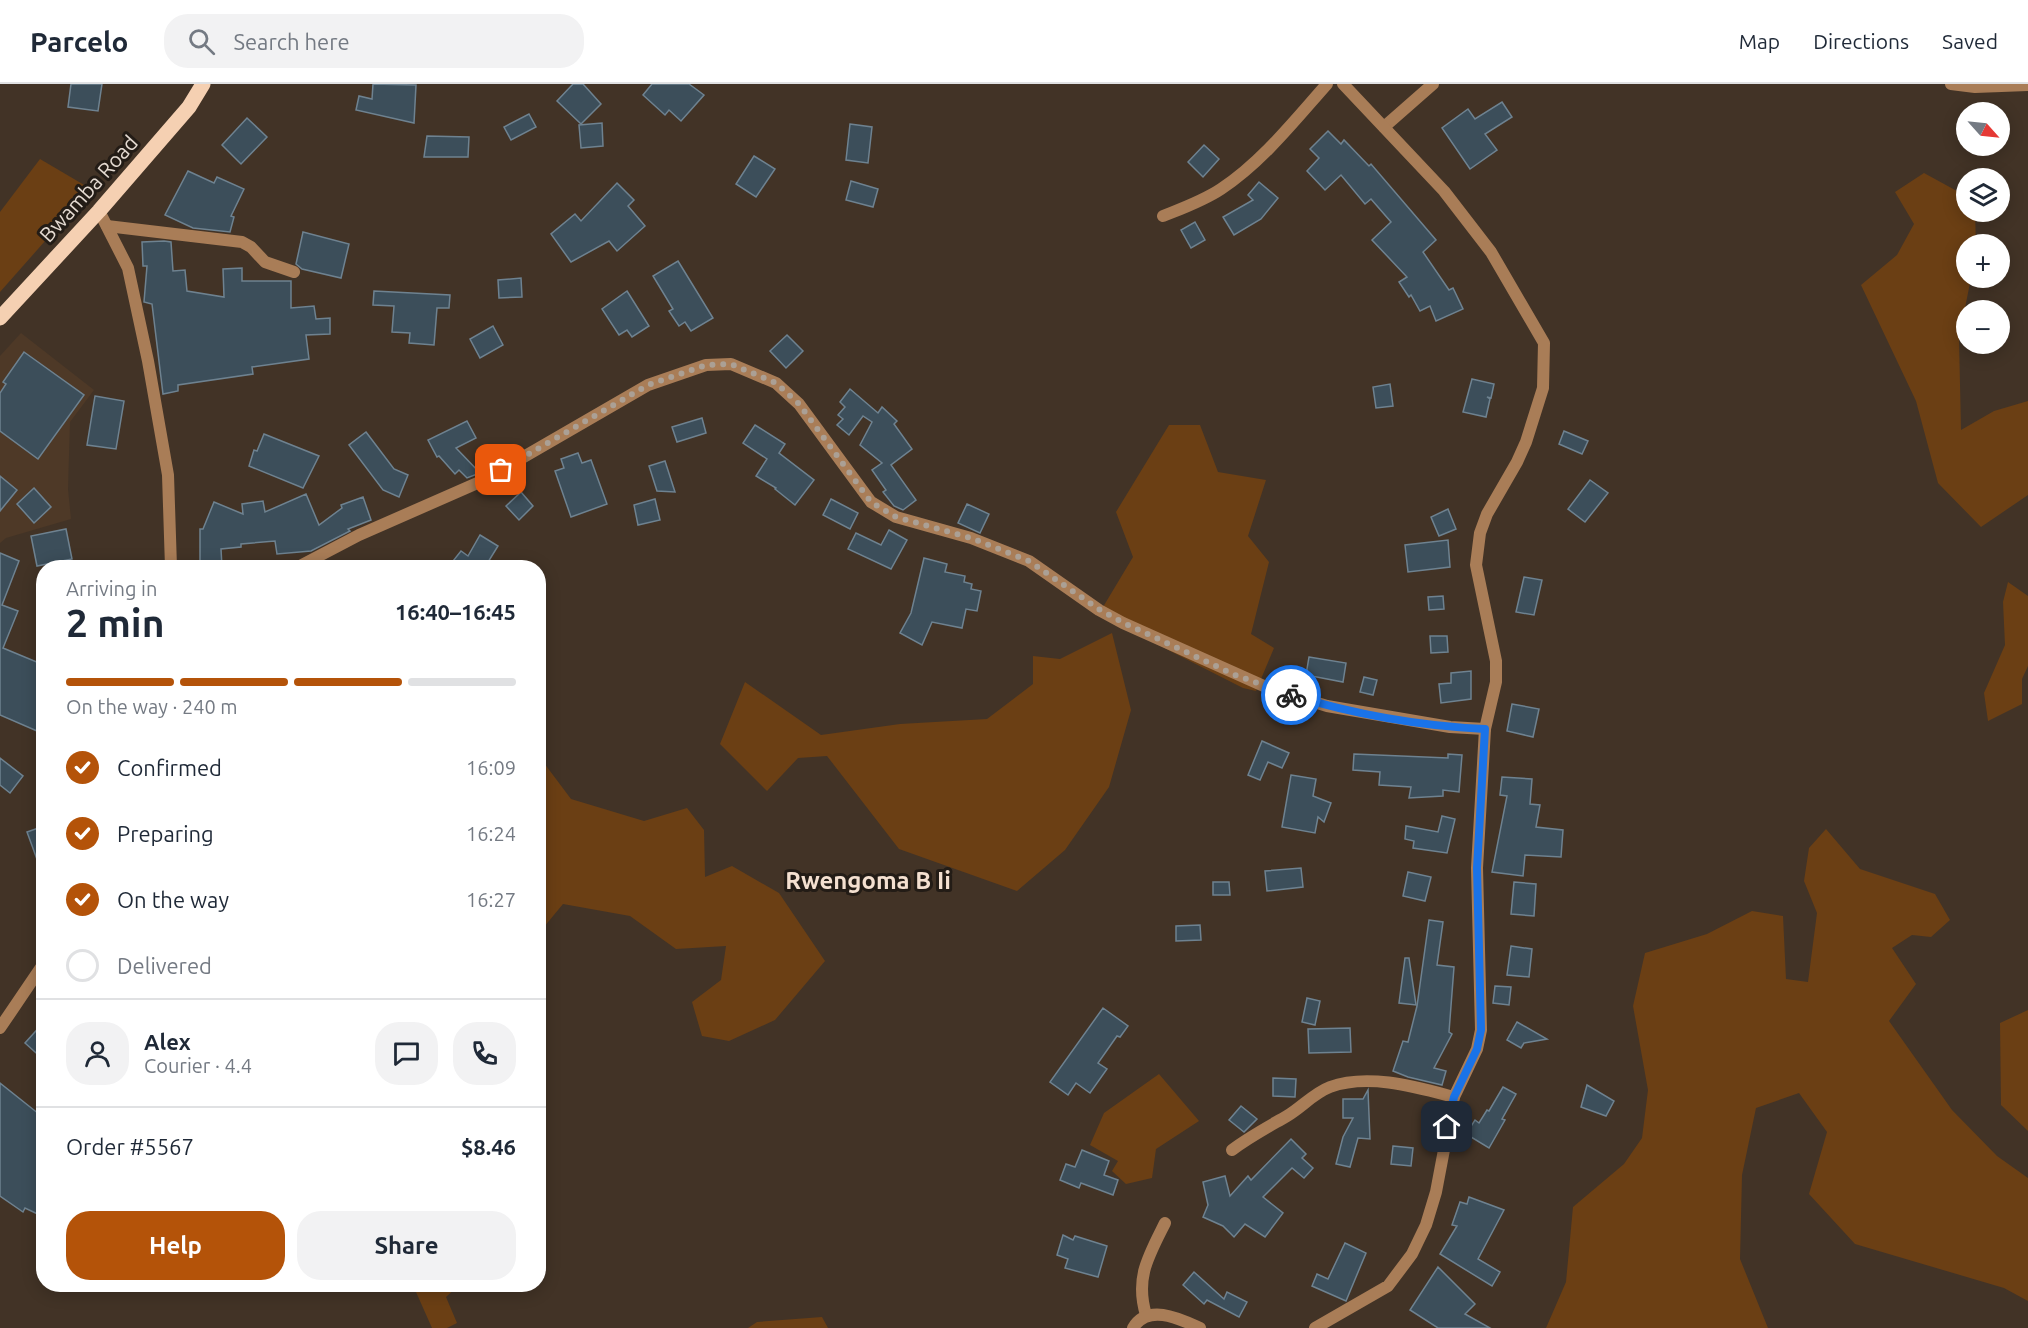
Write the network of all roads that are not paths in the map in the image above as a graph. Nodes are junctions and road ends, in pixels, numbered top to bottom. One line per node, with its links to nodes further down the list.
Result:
1 (203, 84): 8 (main road, Bwamba Road)
2 (1327, 84): 9 (street)
3 (1343, 84): 7 (street)
4 (1433, 84): 7 (street)
5 (1951, 84): 6 (street)
6 (2028, 85)
7 (1384, 127): 15 (street)
8 (99, 212): 10 (street); 12 (main road, Bwamba Road)
9 (1163, 216)
10 (107, 226): 11 (street); 13 (street)
11 (294, 272)
12 (0, 318)
13 (171, 560)
14 (311, 560): 15 (street)
15 (1485, 729): 18 (street)
16 (36, 975): 17 (street)
17 (0, 1028)
18 (1454, 1097): 19 (street); 24 (street)
19 (1232, 1150)
20 (1165, 1223): 21 (street)
21 (1146, 1316): 22 (street); 23 (street)
22 (1133, 1328)
23 (1200, 1328)
24 (1315, 1328)

